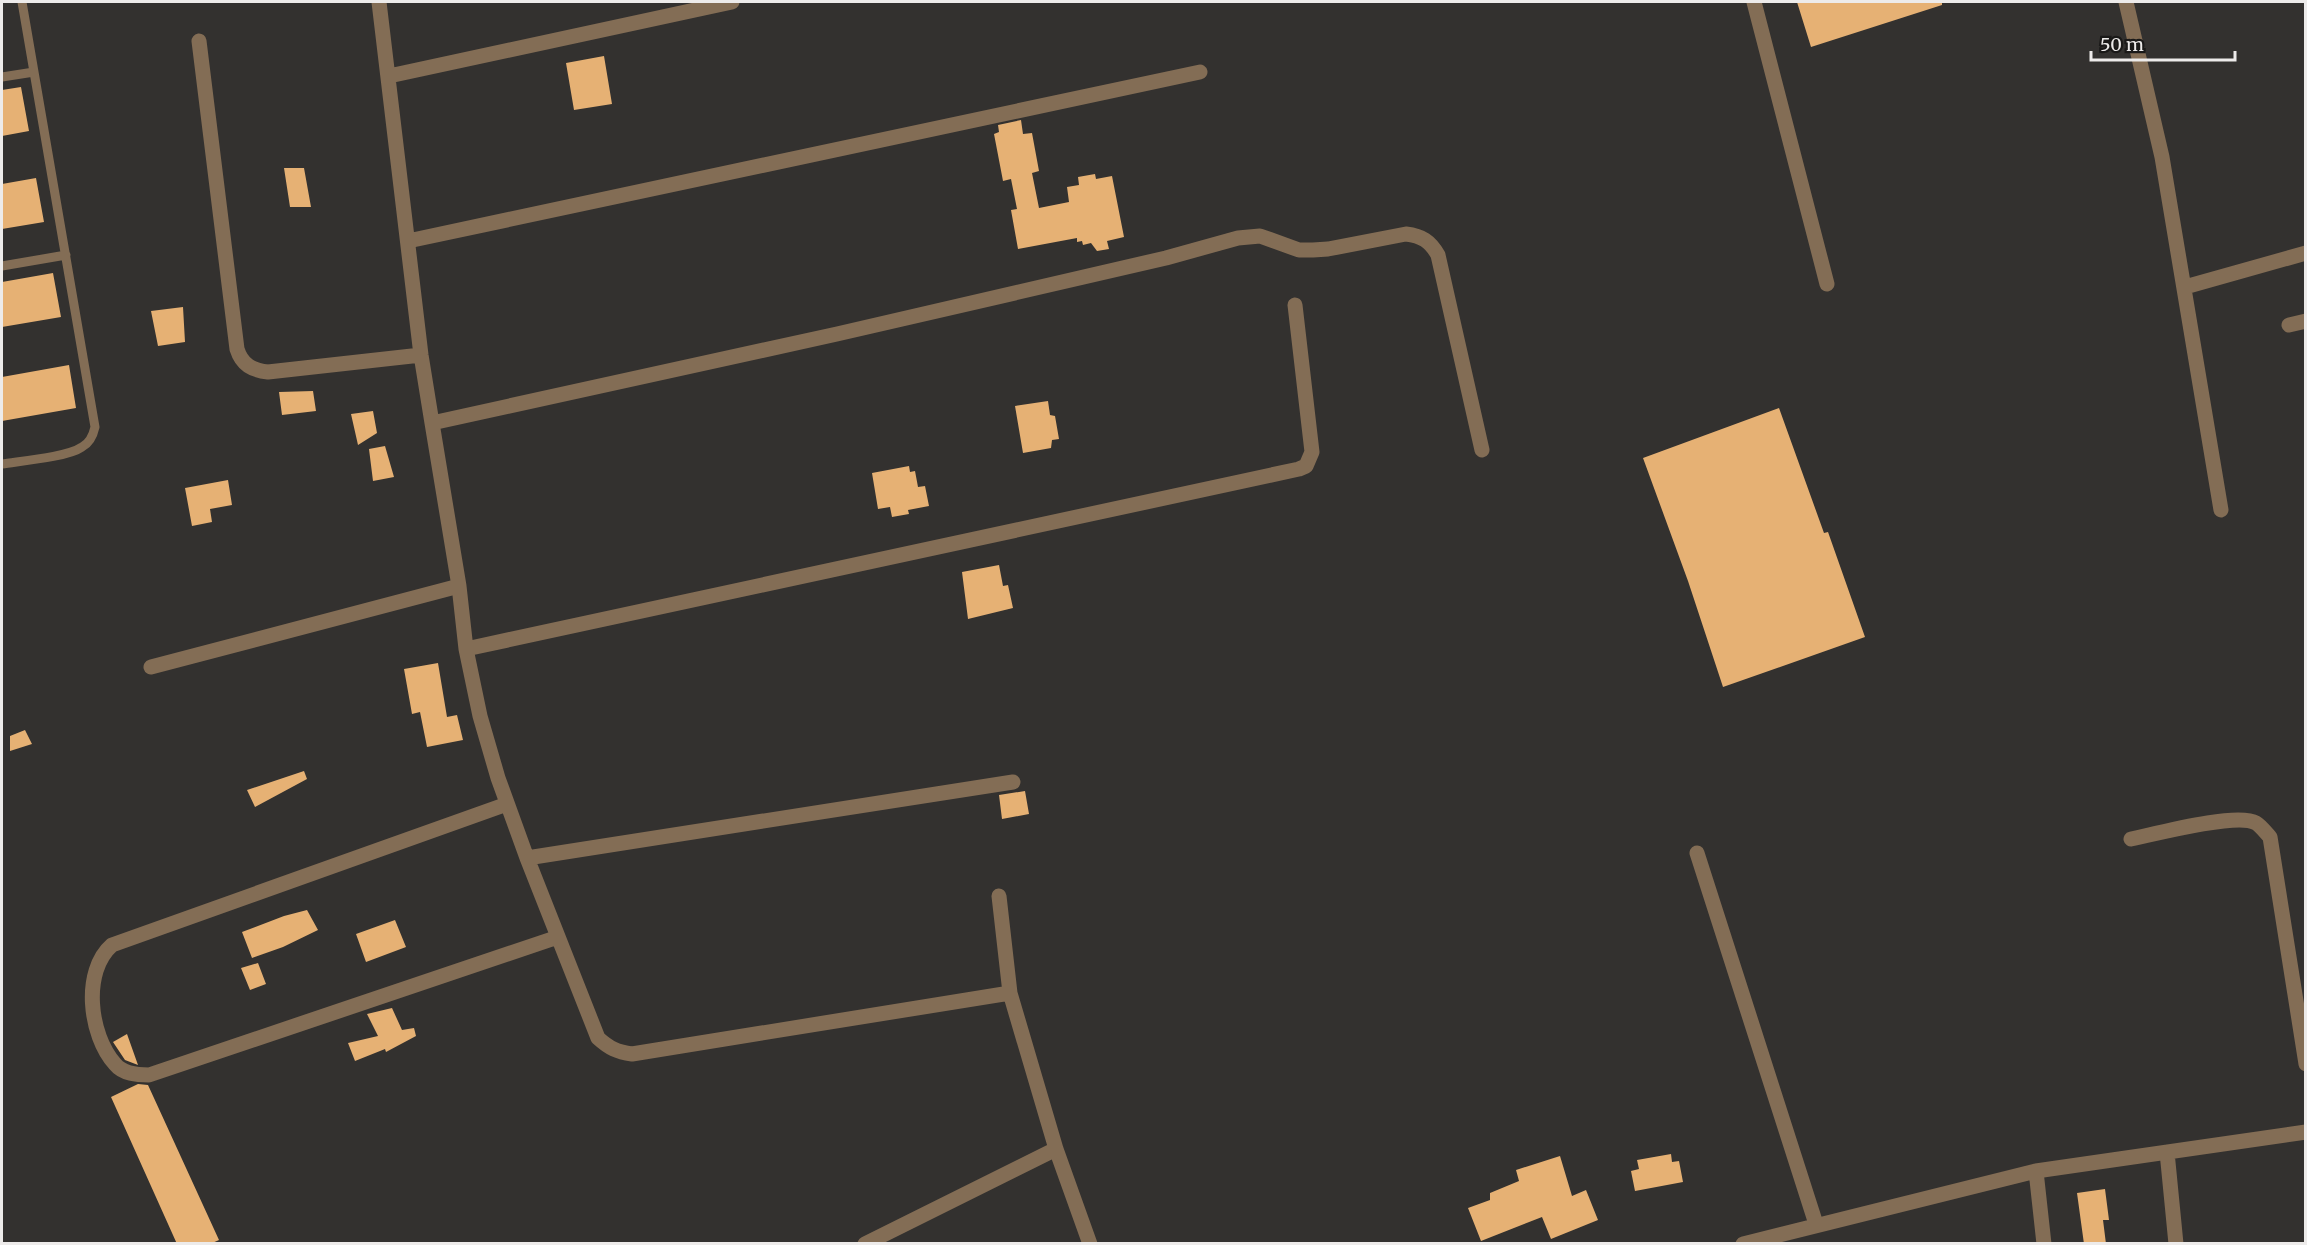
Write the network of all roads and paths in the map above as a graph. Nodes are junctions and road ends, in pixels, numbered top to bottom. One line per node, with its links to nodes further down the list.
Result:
1 (22, 2): 7 (lane)
2 (379, 2): 9 (street)
3 (732, 2): 9 (street)
4 (1754, 2): 15 (street)
5 (2126, 2): 16 (street)
6 (199, 41): 20 (street)
7 (34, 72): 10 (lane); 13 (lane)
8 (1200, 72): 11 (street)
9 (389, 76): 11 (street)
10 (2, 77)
11 (408, 241): 20 (street)
12 (2306, 253): 16 (street)
13 (66, 255): 14 (lane); 23 (lane)
14 (2, 266)
15 (1827, 284)
16 (2185, 287): 24 (street)
17 (1295, 305): 26 (street)
18 (2306, 321): 19 (street)
19 (2289, 325)
20 (422, 355): 21 (street)
21 (432, 423): 22 (street); 25 (street)
22 (1482, 450)
23 (2, 464)
24 (2221, 510)
25 (459, 586): 26 (street); 27 (street)
26 (466, 649): 29 (street)
27 (151, 667)
28 (1013, 782): 32 (street)
29 (507, 804): 32 (street); 34 (street)
30 (2131, 839): 36 (street)
31 (1696, 853): 41 (street)
32 (527, 858): 34 (street)
33 (999, 896): 35 (street)
34 (558, 937): 35 (street)
35 (1010, 993): 38 (street)
36 (2306, 1064)
37 (2306, 1131): 39 (street)
38 (1056, 1149): 43 (street); 44 (street)
39 (2167, 1152): 40 (street); 46 (street)
40 (2036, 1171): 41 (street); 45 (street)
41 (1816, 1224): 42 (street)
42 (1752, 1242)
43 (865, 1244)
44 (1090, 1244)
45 (2044, 1244)
46 (2176, 1244)

